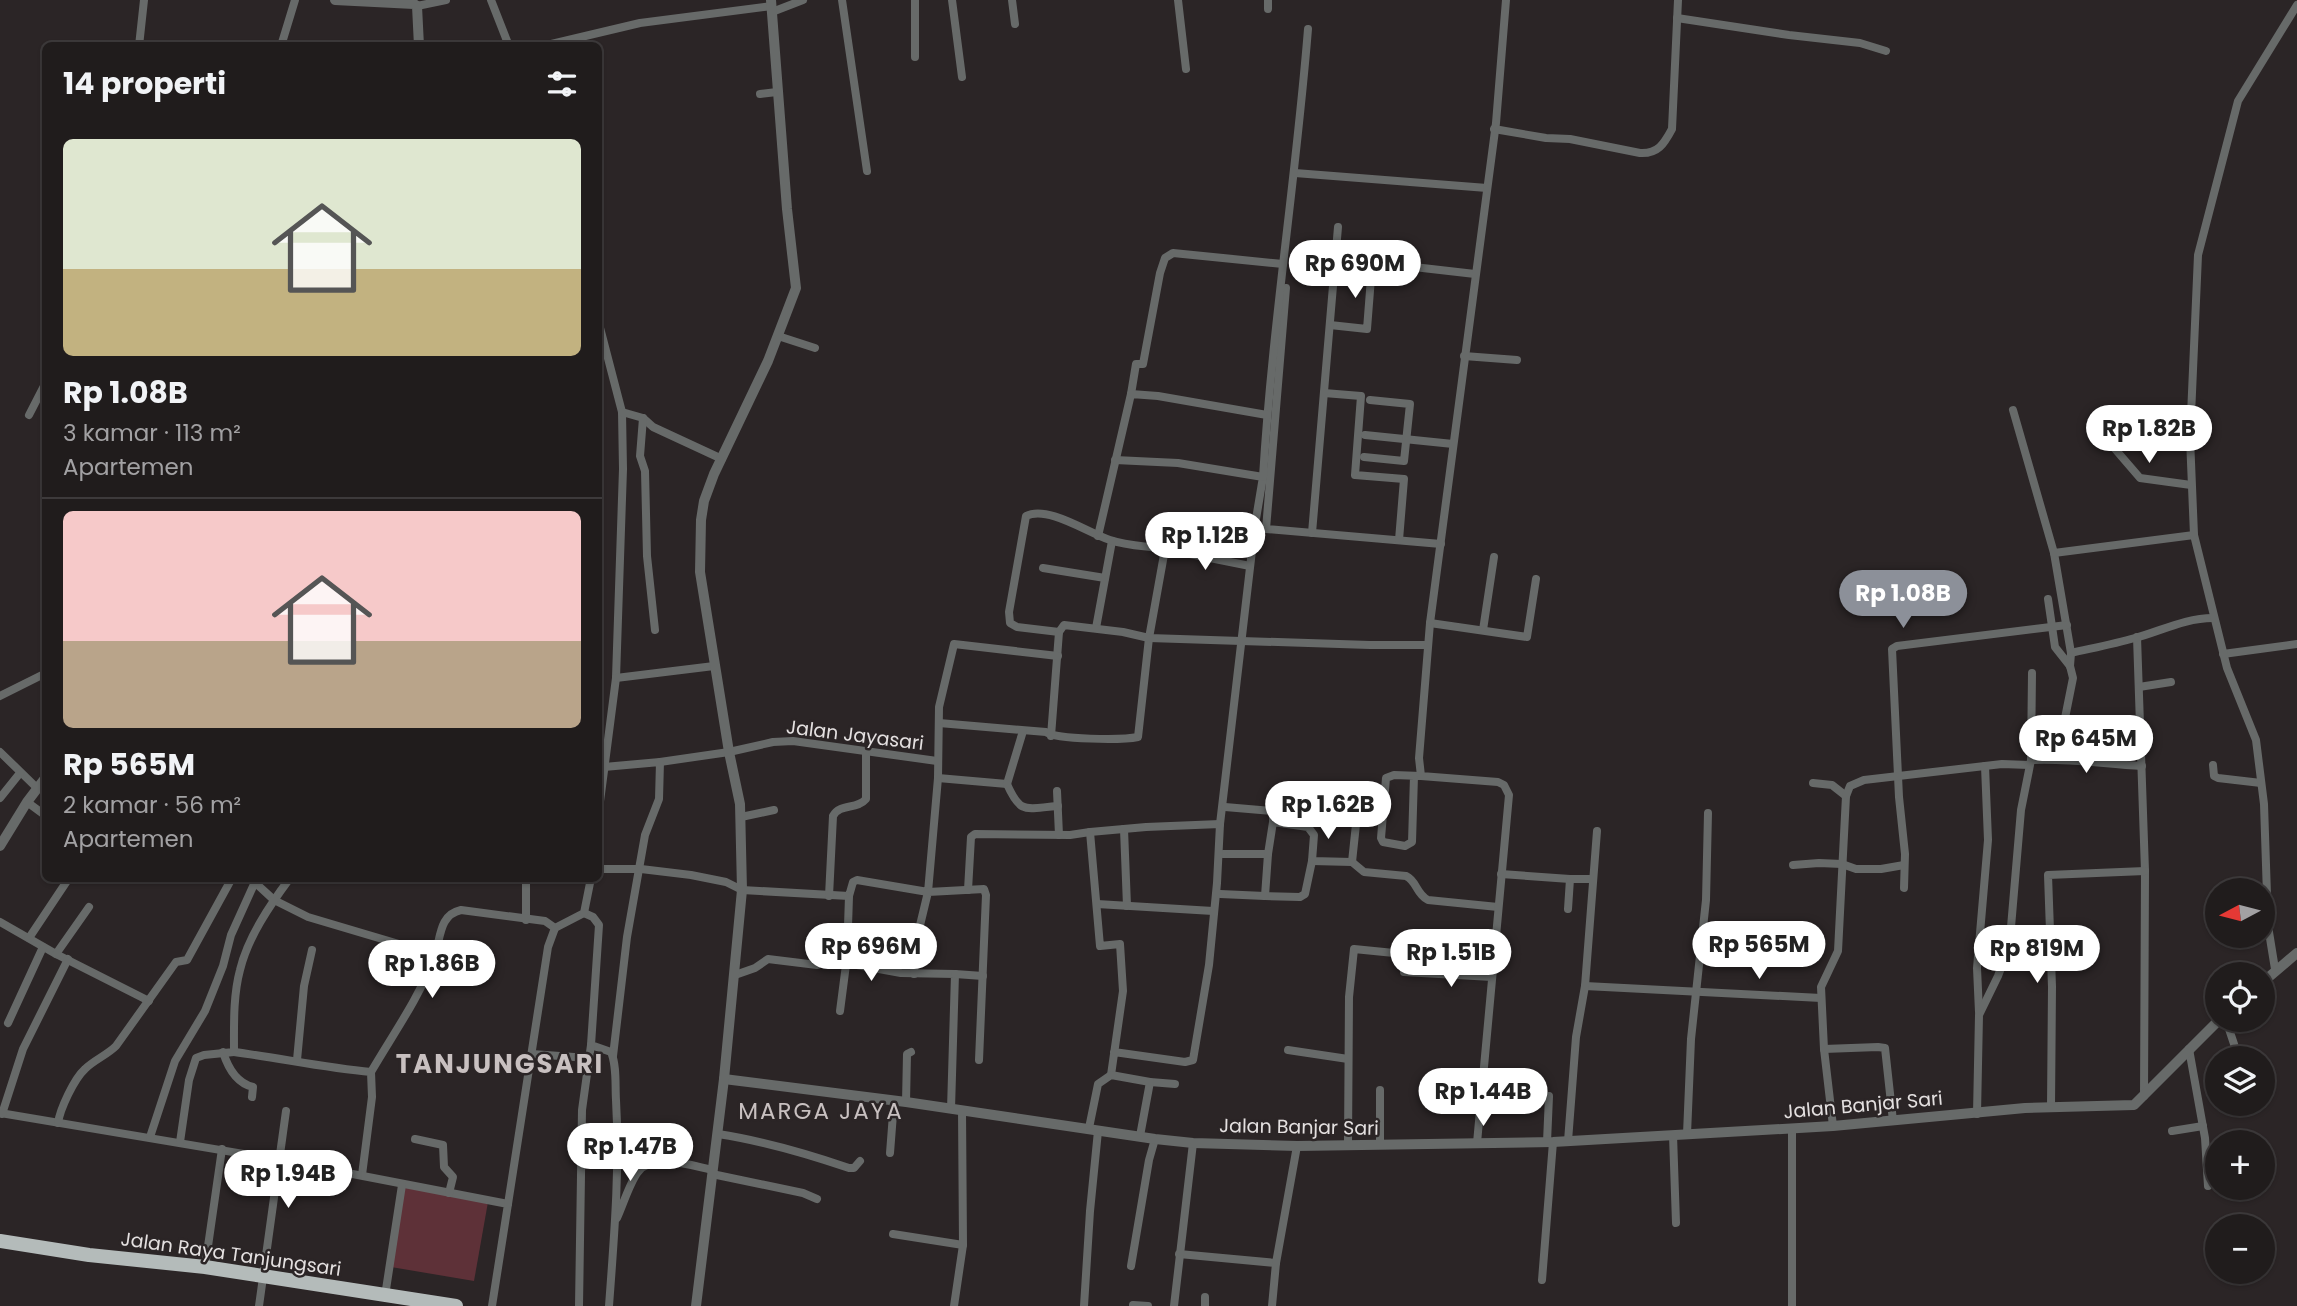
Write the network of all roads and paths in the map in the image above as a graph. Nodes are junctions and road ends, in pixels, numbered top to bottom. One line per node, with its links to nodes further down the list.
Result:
1 (144, 0): 20 (street)
2 (295, 0): 21 (street)
3 (335, 0): 14 (street)
4 (446, 0): 14 (street)
5 (491, 0): 23 (street)
6 (803, 0): 16 (street)
7 (842, 0): 32 (street)
8 (915, 0): 26 (street)
9 (952, 0): 28 (street)
10 (1012, 0): 18 (street)
11 (1178, 0): 27 (street)
12 (1506, 0): 31 (street)
13 (1678, 0): 17 (street)
14 (421, 4): 22 (street)
15 (2297, 5): 62 (street)
16 (772, 6): 24 (street); 29 (street)
17 (1677, 18): 25 (street); 31 (street)
18 (1014, 24)
19 (1308, 29): 33 (street)
20 (139, 42)
21 (282, 42)
22 (419, 42)
23 (507, 42)
24 (560, 42)
25 (1886, 51)
26 (915, 57)
27 (1186, 69)
28 (962, 77)
29 (777, 92): 30 (street); 41 (street)
30 (760, 94)
31 (1494, 129): 34 (street)
32 (867, 171)
33 (1295, 173): 34 (street); 36 (street)
34 (1486, 188): 37 (street)
35 (1338, 227): 39 (street)
36 (1283, 264): 47 (street); 52 (street)
37 (1475, 274): 39 (street); 43 (street)
38 (1286, 288): 63 (street)
39 (1330, 326): 46 (street)
40 (602, 335): 50 (street)
41 (778, 335): 42 (street); 59 (street)
42 (815, 348)
43 (1464, 356): 44 (street); 57 (street)
44 (1517, 360)
45 (42, 390): 51 (street)
46 (1324, 393): 63 (street); 66 (street)
47 (1131, 394): 52 (street); 60 (street)
48 (1370, 400): 55 (street)
49 (2012, 410): 70 (street)
50 (622, 412): 53 (street); 97 (street)
51 (29, 415)
52 (1267, 415): 61 (street)
53 (643, 418): 59 (street); 82 (street)
54 (1365, 435): 55 (street)
55 (1406, 439): 57 (street); 58 (street)
56 (2109, 442): 62 (street)
57 (1453, 444): 68 (street)
58 (1364, 457)
59 (722, 459): 93 (street)
60 (1115, 460): 61 (street); 65 (street)
61 (1263, 477): 72 (street)
62 (2191, 485): 64 (street)
63 (1312, 533): 66 (street)
64 (2194, 535): 70 (street); 77 (street)
65 (1098, 536): 67 (street); 84 (street)
66 (1399, 540): 68 (street)
67 (1112, 541): 69 (street); 74 (street)
68 (1441, 544): 78 (street)
69 (1165, 549): 72 (street); 85 (street)
70 (2054, 553): 79 (street)
71 (1494, 557): 83 (street)
72 (1250, 566): 87 (street)
73 (1044, 568): 74 (street)
74 (1105, 578): 81 (street)
75 (1536, 579): 83 (street)
76 (2048, 599): 80 (street)
77 (2213, 618): 86 (street); 91 (street)
78 (1430, 622): 83 (street); 89 (street)
79 (2067, 625): 80 (street); 90 (street)
80 (2052, 627): 94 (street); 116 (street)
81 (1096, 628): 84 (street); 85 (street)
82 (654, 630)
83 (1483, 630)
84 (1059, 632): 92 (street)
85 (1149, 638): 87 (street); 103 (street)
86 (2137, 638): 90 (street); 99 (street)
87 (1242, 642): 89 (street); 137 (street)
88 (2297, 644): 91 (street)
89 (1428, 645): 117 (street)
90 (2071, 653): 94 (street)
91 (2223, 654): 121 (street)
92 (1058, 656): 101 (street); 103 (street)
93 (714, 666): 97 (street); 106 (street)
94 (2070, 666): 107 (street)
95 (2032, 673): 110 (street)
96 (42, 675): 100 (street)
97 (616, 678): 114 (street)
98 (2171, 682): 99 (street)
99 (2139, 687): 113 (street)
100 (0, 696)
101 (939, 723): 102 (street); 108 (street)
102 (1023, 731): 103 (street); 123 (street)
103 (1051, 736)
104 (866, 751): 106 (street, Jalan Jayasari); 108 (street, Jalan Jayasari); 168 (street)
105 (0, 752): 115 (street)
106 (729, 752): 109 (street, Jalan Jayasari); 135 (street)
107 (2057, 758): 110 (street); 113 (street)
108 (937, 761): 118 (street)
109 (660, 762): 114 (street, Jalan Jayasari); 151 (street)
110 (2030, 762): 112 (street); 203 (street)
111 (2213, 765): 121 (street)
112 (1984, 766): 116 (street); 203 (street)
113 (2142, 766): 152 (street)
114 (604, 767): 122 (street)
115 (20, 773): 124 (street); 128 (street)
116 (1899, 775): 127 (street); 149 (street)
117 (1417, 776): 117 (street); 153 (street)
118 (938, 778): 123 (street); 166 (street)
119 (42, 782): 124 (street)
120 (1813, 783): 127 (street)
121 (2261, 783): 189 (street)
122 (602, 784)
123 (1007, 784): 130 (street)
124 (37, 788): 129 (street)
125 (1057, 791): 130 (street)
126 (1359, 796): 146 (street)
127 (1846, 796): 147 (street)
128 (0, 797)
129 (27, 802): 133 (street); 142 (street)
130 (1058, 806): 141 (street)
131 (1225, 807): 136 (street)
132 (774, 810): 135 (street)
133 (42, 813)
134 (1708, 813): 199 (street)
135 (741, 817): 164 (street)
136 (1273, 821): 144 (street); 145 (street)
137 (1220, 824): 138 (street); 177 (street)
138 (1124, 829): 140 (street); 173 (street)
139 (1597, 831): 155 (street)
140 (1090, 832): 141 (street); 172 (street)
141 (1059, 835): 165 (street)
142 (0, 846)
143 (1223, 853): 144 (street)
144 (1268, 854): 170 (street)
145 (1312, 861): 146 (street); 170 (street)
146 (1352, 862): 174 (street)
147 (1842, 864): 148 (street); 149 (street); 200 (street)
148 (1793, 865)
149 (1905, 865): 163 (street)
150 (602, 869): 151 (street)
151 (641, 869): 164 (street); 215 (street)
152 (2145, 871): 227 (street); 230 (street)
153 (1501, 874): 154 (street); 174 (street)
154 (1570, 879): 155 (street); 176 (street)
155 (1593, 879): 198 (street)
156 (66, 882): 182 (street)
157 (230, 882): 201 (street)
158 (252, 882): 246 (street)
159 (255, 882): 171 (street)
160 (287, 882): 171 (street)
161 (526, 882): 179 (street)
162 (590, 882): 178 (street)
163 (1904, 888)
164 (742, 890): 168 (street); 195 (street)
165 (968, 890): 166 (street); 196 (street)
166 (928, 891): 169 (street); 193 (street)
167 (1220, 894): 170 (street)
168 (829, 896): 169 (street)
169 (849, 896): 190 (street)
170 (1265, 897)
171 (274, 900): 187 (street); 211 (street)
172 (1097, 904): 173 (street); 213 (street)
173 (1127, 906): 177 (street)
174 (1497, 906): 197 (street)
175 (89, 907): 186 (street)
176 (1568, 909)
177 (1213, 911): 213 (street)
178 (584, 913): 181 (street); 206 (street)
179 (526, 920): 181 (street); 187 (street)
180 (0, 922): 182 (street)
181 (555, 928): 214 (street)
182 (29, 938): 183 (street)
183 (43, 947): 186 (street); 204 (street)
184 (313, 950): 218 (street)
185 (2297, 953): 192 (street)
186 (56, 954): 188 (street)
187 (436, 955): 220 (street)
188 (68, 959): 201 (street); 233 (street)
189 (2274, 962)
190 (846, 963): 193 (street); 202 (street)
191 (817, 965): 195 (street)
192 (2275, 970)
193 (914, 974): 194 (street)
194 (955, 974): 196 (street); 231 (street)
195 (735, 975): 222 (street)
196 (983, 976): 219 (street)
197 (1492, 976): 217 (street); 253 (street)
198 (1585, 986): 199 (street); 251 (street)
199 (1696, 991): 200 (street); 243 (street)
200 (1821, 998): 207 (street)
201 (149, 1001): 236 (street)
202 (840, 1011)
203 (1979, 1016): 234 (street)
204 (8, 1023)
205 (2206, 1032): 208 (street, Jalan Banjar Sari)
206 (591, 1045): 215 (street); 216 (street)
207 (1824, 1049): 235 (street); 237 (street)
208 (2189, 1049): 227 (street, Jalan Banjar Sari); 238 (street)
209 (1287, 1050): 217 (street)
210 (223, 1052): 211 (street); 228 (street); 249 (street)
211 (234, 1052): 218 (street)
212 (911, 1052): 229 (street)
213 (1114, 1052): 221 (street)
214 (532, 1054): 216 (street); 267 (street)
215 (613, 1056): 268 (street)
216 (588, 1058): 284 (street)
217 (1348, 1059): 254 (street)
218 (297, 1060): 220 (street)
219 (979, 1060)
220 (371, 1072): 263 (street)
221 (1111, 1075): 223 (street); 239 (street)
222 (724, 1079): 229 (street, Jalan Banjar Sari); 242 (street)
223 (1150, 1082): 224 (street); 245 (street)
224 (1175, 1084)
225 (1380, 1090): 255 (street)
226 (1549, 1096): 250 (street)
227 (2144, 1096): 230 (street, Jalan Banjar Sari)
228 (251, 1097)
229 (900, 1101): 231 (street, Jalan Banjar Sari); 258 (street)
230 (2051, 1107): 234 (street, Jalan Banjar Sari)
231 (957, 1109): 239 (street, Jalan Banjar Sari); 272 (street)
232 (286, 1111): 260 (street)
233 (1, 1113): 236 (street)
234 (1977, 1114): 235 (street, Jalan Banjar Sari)
235 (1893, 1121): 237 (street, Jalan Banjar Sari)
236 (58, 1123): 246 (street)
237 (1833, 1126): 240 (street, Jalan Banjar Sari)
238 (2203, 1126): 241 (street); 259 (street)
239 (1093, 1129): 245 (street, Jalan Banjar Sari); 288 (street)
240 (1792, 1129): 243 (street, Jalan Banjar Sari); 292 (street)
241 (2172, 1131)
242 (718, 1134): 261 (street); 262 (street)
243 (1687, 1134): 244 (street, Jalan Banjar Sari)
244 (1673, 1135): 251 (street, Jalan Banjar Sari); 269 (street)
245 (1140, 1136): 248 (street, Jalan Banjar Sari)
246 (150, 1137): 249 (street)
247 (415, 1139): 265 (street)
248 (1156, 1139): 252 (street, Jalan Banjar Sari); 275 (street)
249 (180, 1142): 257 (street)
250 (1550, 1142): 251 (street, Jalan Banjar Sari); 253 (street, Jalan Banjar Sari); 278 (street)
251 (1567, 1142)
252 (1193, 1143): 256 (street, Jalan Banjar Sari); 273 (street)
253 (1477, 1143): 255 (street, Jalan Banjar Sari)
254 (1348, 1144): 255 (street, Jalan Banjar Sari); 256 (street, Jalan Banjar Sari)
255 (1380, 1145)
256 (1297, 1146): 274 (street)
257 (222, 1150): 260 (street); 276 (street)
258 (890, 1153)
259 (2205, 1156)
260 (281, 1160): 263 (street); 277 (street)
261 (860, 1161)
262 (713, 1172): 266 (street); 268 (street); 286 (street)
263 (362, 1175): 264 (street)
264 (402, 1185): 265 (street); 279 (street)
265 (449, 1193): 267 (street)
266 (817, 1199)
267 (508, 1204): 283 (street)
268 (615, 1221): 285 (street)
269 (1676, 1223)
270 (892, 1234): 272 (street)
271 (0, 1241): 276 (highway, Jalan Raya Tanjungsari)
272 (963, 1245): 287 (street)
273 (1179, 1254): 274 (street); 290 (street)
274 (1276, 1263): 291 (street)
275 (1131, 1266)
276 (205, 1267): 277 (highway, Jalan Raya Tanjungsari)
277 (264, 1276): 279 (highway, Jalan Raya Tanjungsari); 281 (street)
278 (1542, 1280)
279 (385, 1296): 282 (highway, Jalan Raya Tanjungsari)
280 (1133, 1305): 289 (street)
281 (259, 1306)
282 (456, 1306)
283 (492, 1306)
284 (579, 1306)
285 (609, 1306)
286 (696, 1306)
287 (954, 1306)
288 (1084, 1306)
289 (1148, 1306)
290 (1174, 1306)
291 (1272, 1306)
292 (1792, 1306)

